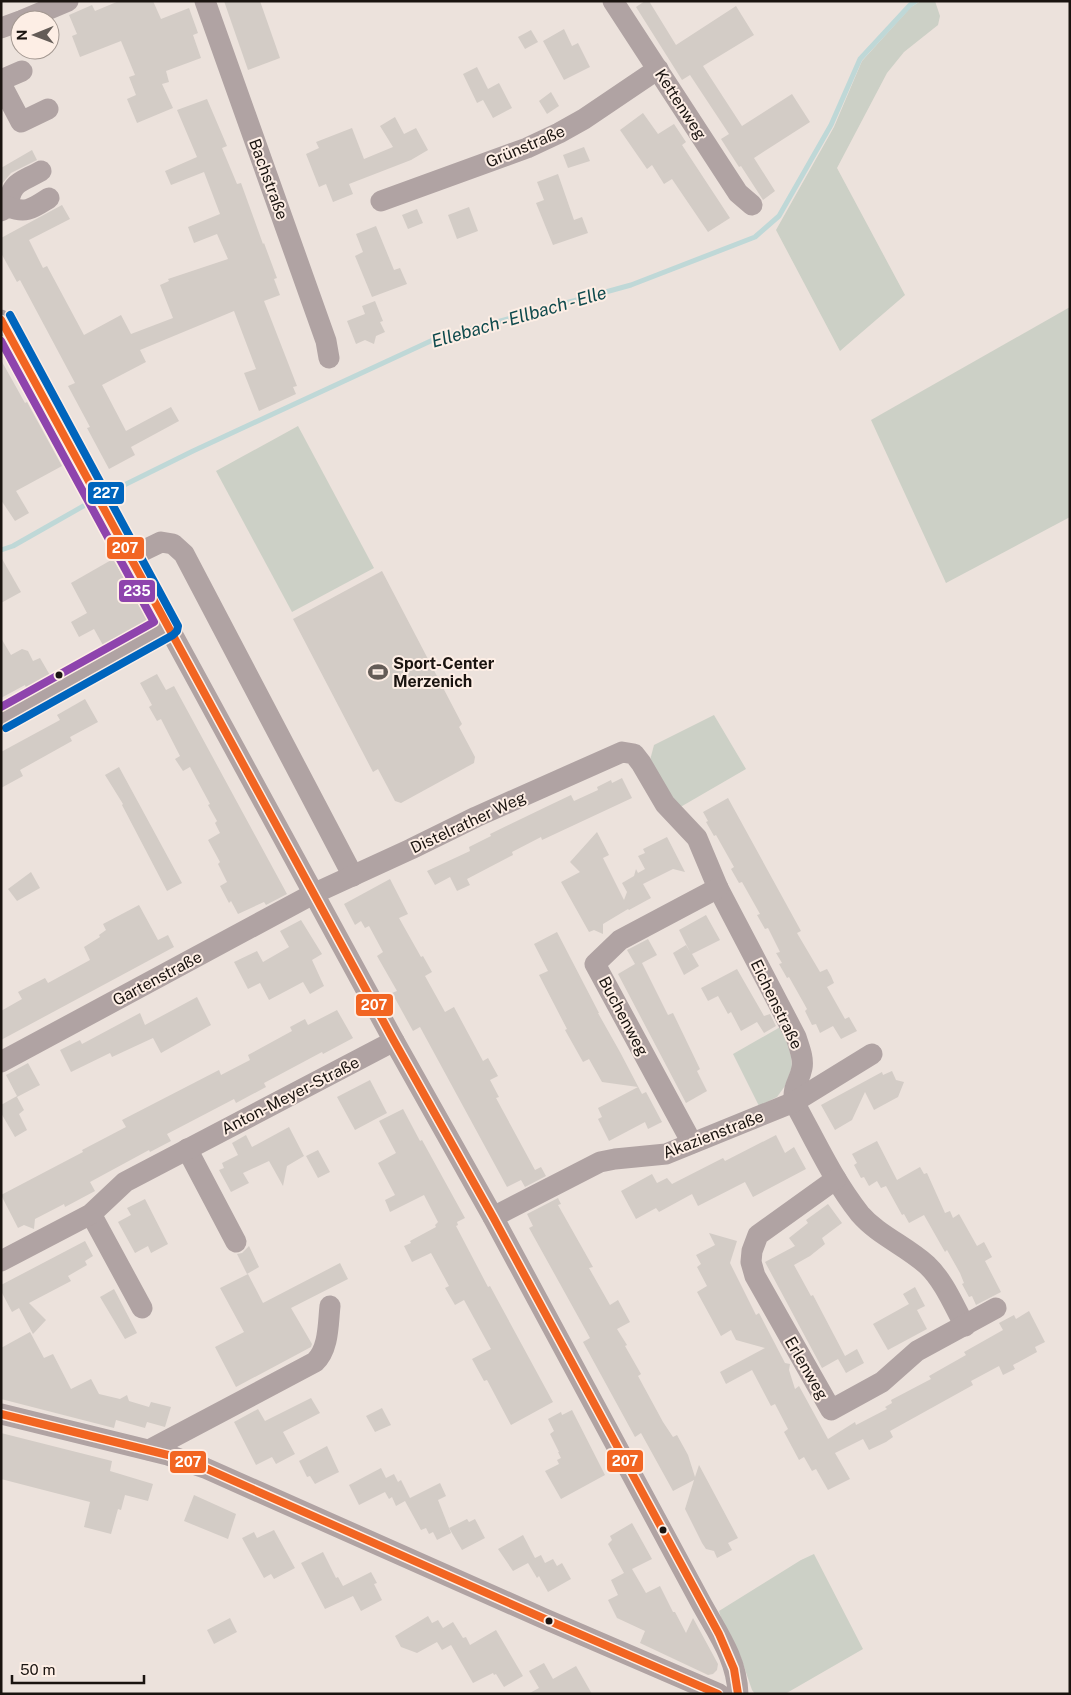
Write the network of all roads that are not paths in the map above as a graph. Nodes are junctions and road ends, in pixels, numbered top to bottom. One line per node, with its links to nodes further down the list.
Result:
1 (206, 1): 15 (street, Bachstraße)
2 (613, 1): 5 (street, Kettenweg)
3 (55, 4): 4 (street)
4 (43, 10)
5 (658, 69): 11 (street, Grünstraße); 12 (street, Kettenweg)
6 (22, 71): 7 (street)
7 (1, 82): 8 (street)
8 (48, 109)
9 (41, 172): 13 (street)
10 (49, 198): 13 (street)
11 (381, 201)
12 (752, 205)
13 (5, 209)
14 (1, 320): 16 (street)
15 (329, 358)
16 (130, 557): 17 (street); 20 (street)
17 (168, 626): 18 (street); 22 (street)
18 (1, 719)
19 (622, 752): 20 (street, Distelrather Weg); 21 (street, Eichenstraße)
20 (353, 876): 22 (street, Distelrather Weg)
21 (718, 888): 26 (street, Eichenstraße); 27 (street, Buchenweg)
22 (313, 894): 23 (street); 25 (street, Gartenstraße)
23 (394, 1041): 28 (street, Anton-Meyer-Straße); 31 (street)
24 (872, 1054): 26 (street, Akazienstraße)
25 (1, 1062)
26 (794, 1102): 27 (street, Akazienstraße); 29 (street)
27 (692, 1143): 31 (street, Akazienstraße)
28 (187, 1149): 30 (street, Anton-Meyer-Straße); 32 (street)
29 (836, 1179): 37 (street); 37 (street, Erlenweg)
30 (90, 1214): 33 (street, Anton-Meyer-Straße); 35 (street)
31 (493, 1217): 41 (street)
32 (236, 1242)
33 (1, 1261)
34 (330, 1306): 39 (street)
35 (142, 1308)
36 (996, 1308): 37 (street, Erlenweg)
37 (965, 1326)
38 (1, 1414): 39 (street)
39 (149, 1450): 40 (street)
40 (719, 1694)
41 (738, 1694)

